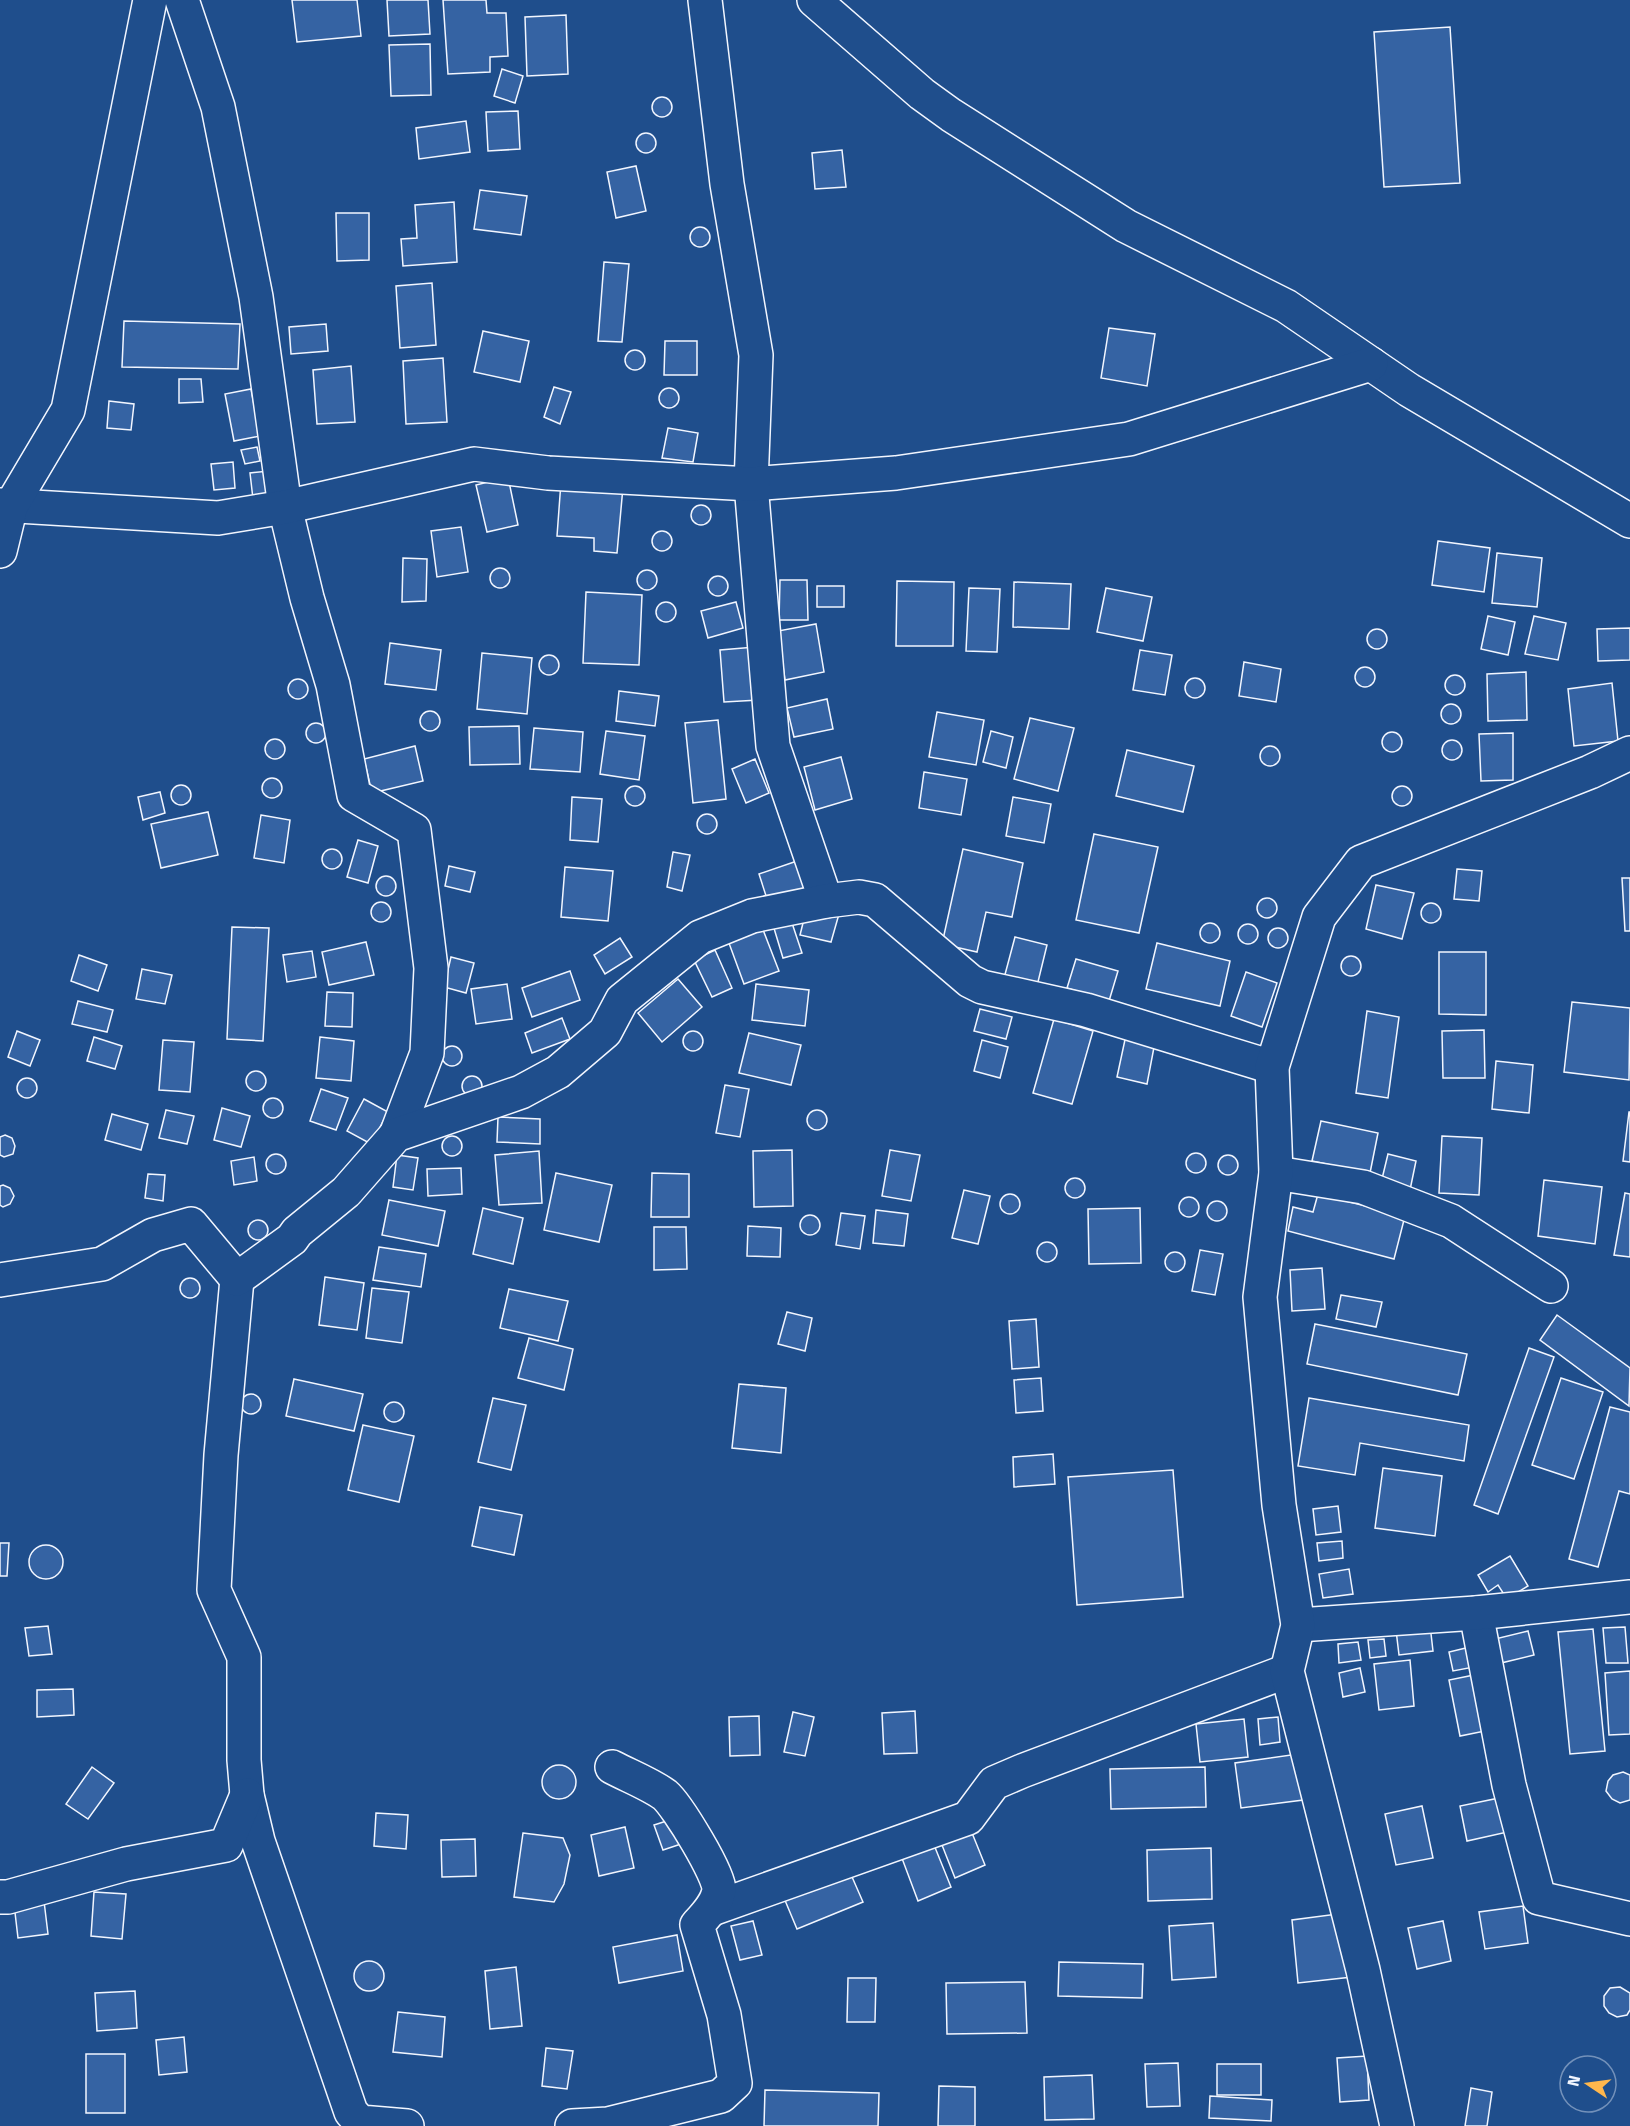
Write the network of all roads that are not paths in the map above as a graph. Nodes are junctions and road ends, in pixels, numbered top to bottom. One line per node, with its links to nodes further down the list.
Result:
1 (150, 0): 7 (street)
2 (182, 0): 8 (street)
3 (705, 0): 6 (street)
4 (814, 0): 5 (street)
5 (1371, 364): 6 (street); 9 (street)
6 (751, 484): 8 (street); 12 (street)
7 (5, 505): 8 (street); 10 (street)
8 (285, 507): 14 (street)
9 (1630, 521)
10 (0, 551)
11 (1630, 753): 13 (street)
12 (826, 901): 13 (street); 14 (street)
13 (1272, 1067): 15 (street)
14 (396, 1135): 16 (street)
15 (1276, 1173): 18 (street); 21 (street)
16 (237, 1278): 17 (street); 24 (street)
17 (0, 1280)
18 (1551, 1286)
19 (1630, 1597): 20 (street)
20 (1476, 1613): 21 (street); 27 (street)
21 (1298, 1625): 22 (street)
22 (1287, 1671): 26 (street); 30 (street)
23 (612, 1767): 26 (street)
24 (247, 1795): 25 (street); 28 (street)
25 (0, 1897)
26 (712, 1909): 29 (street)
27 (1630, 1919)
28 (407, 2126)
29 (572, 2126)
30 (1397, 2126)

